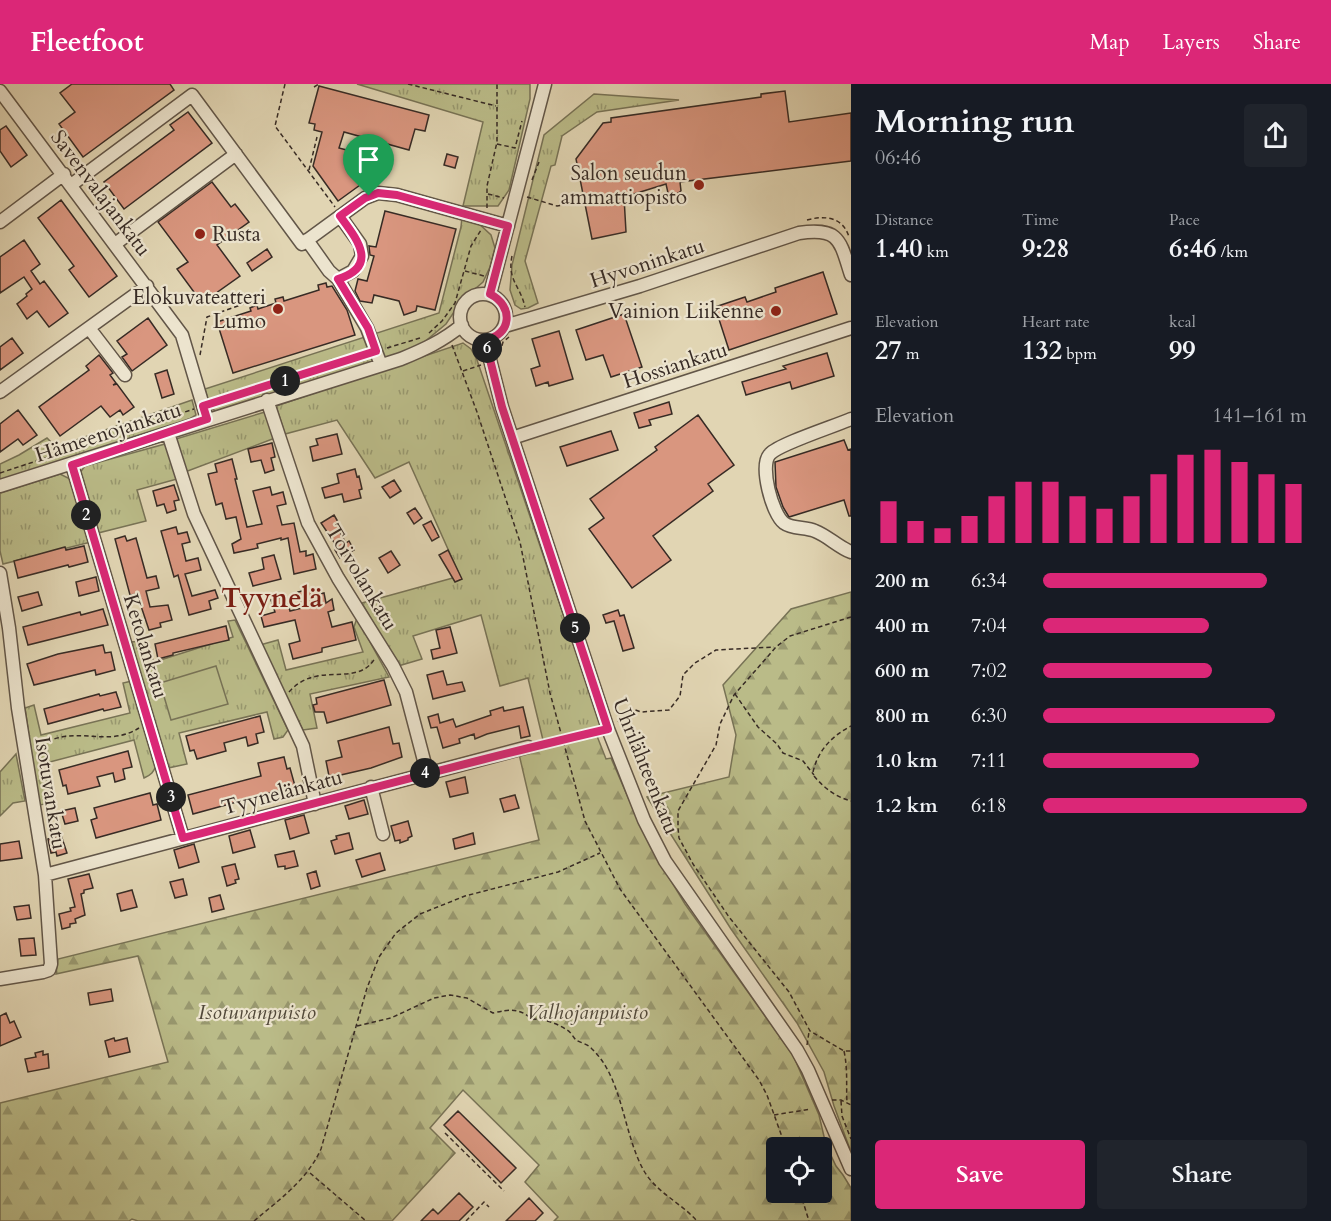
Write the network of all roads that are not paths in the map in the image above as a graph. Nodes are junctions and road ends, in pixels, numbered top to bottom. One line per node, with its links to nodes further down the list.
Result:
1 (545, 84): 7 (street)
2 (0, 91): 4 (street, Savenvalajankatu)
3 (236, 154): 4 (street); 8 (street); 9 (street)
4 (67, 180): 6 (street); 9 (street, Savenvalajankatu)
5 (344, 213): 7 (street); 8 (street); 11 (street)
6 (0, 222)
7 (508, 226): 13 (street)
8 (305, 242): 11 (street)
9 (115, 244): 12 (street, Savenvalajankatu)
10 (850, 269): 17 (street, Hyvoninkatu)
11 (338, 279): 19 (street)
12 (147, 286): 15 (street); 23 (street, Savenvalajankatu)
13 (490, 294): 14 (street); 17 (street)
14 (462, 325): 18 (street); 19 (street, Hämeenojankatu)
15 (89, 328): 20 (street); 21 (street)
16 (851, 328): 26 (street, Hossiankatu)
17 (508, 331): 18 (street)
18 (485, 340): 26 (street, Uhrilähteenkatu)
19 (381, 365): 22 (street, Hämeenojankatu)
20 (124, 375)
21 (0, 392)
22 (267, 400): 23 (street, Hämeenojankatu); 32 (street, Toivolankatu)
23 (207, 419): 25 (street, Hämeenojankatu)
24 (851, 420): 29 (street)
25 (168, 433): 27 (street, Hämeenojankatu); 34 (street)
26 (512, 438): 39 (street, Uhrilähteenkatu)
27 (72, 465): 28 (street, Hämeenojankatu); 36 (street, Ketolankatu)
28 (0, 486)
29 (851, 552)
30 (0, 573): 37 (street, Isotuvankatu)
31 (528, 747): 32 (street, Tyynelänkatu)
32 (427, 772): 33 (street, Tyynelänkatu)
33 (371, 787): 34 (street, Tyynelänkatu); 35 (street)
34 (315, 804): 36 (street, Tyynelänkatu)
35 (383, 834)
36 (183, 838): 37 (street, Tyynelänkatu)
37 (45, 875): 38 (street, Isotuvankatu)
38 (0, 979)
39 (851, 1169)

